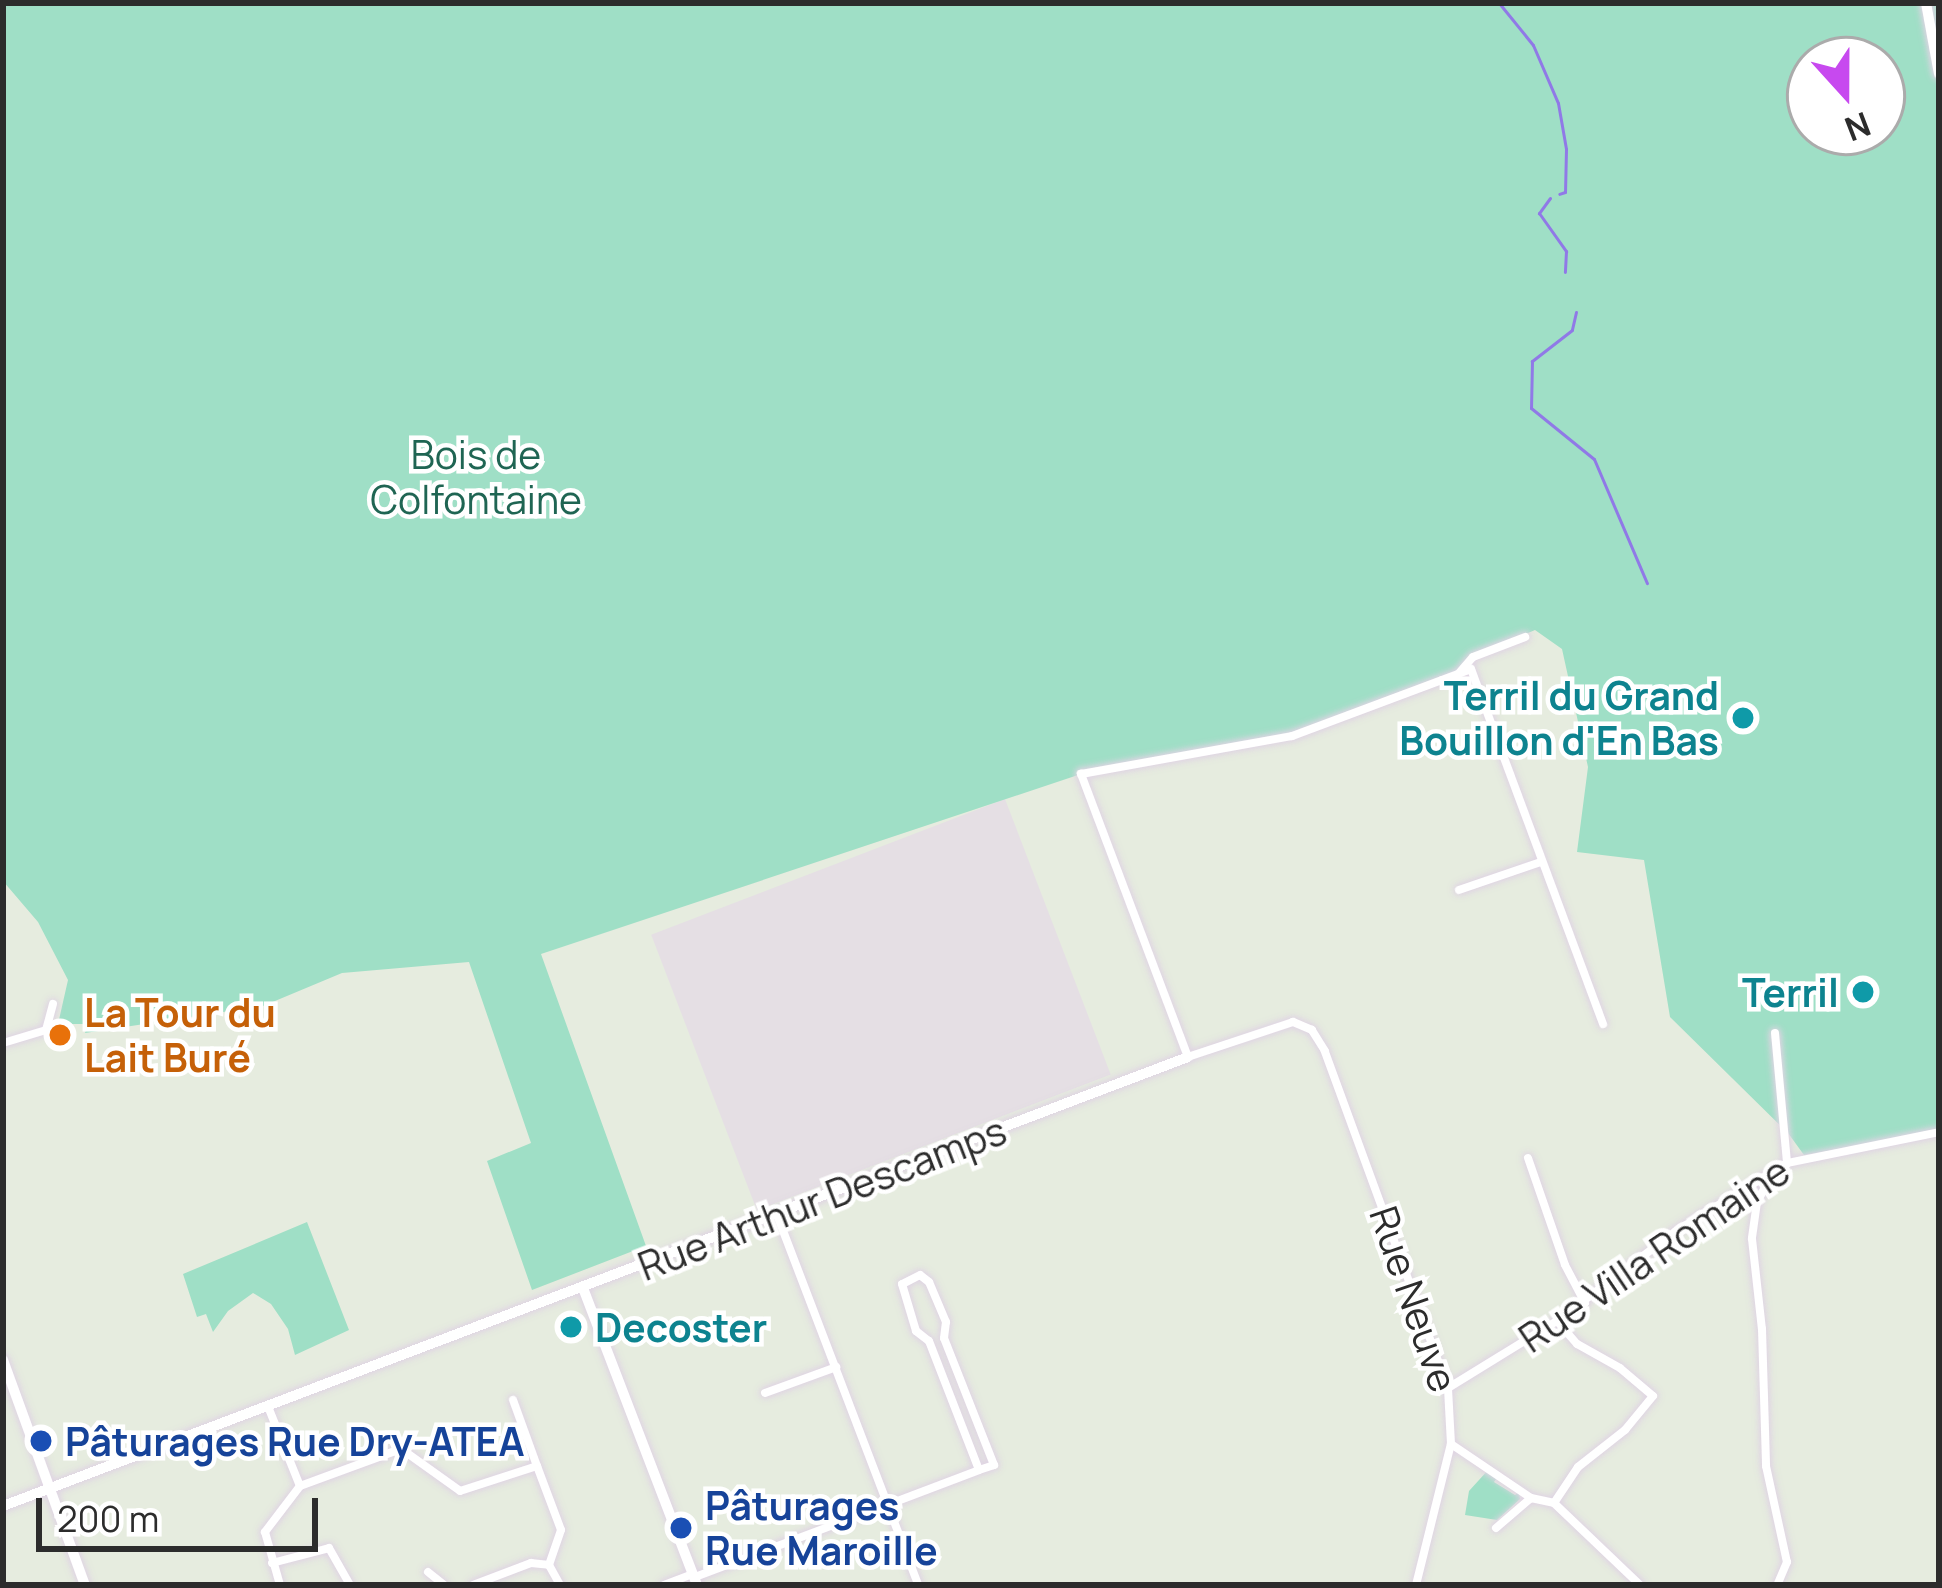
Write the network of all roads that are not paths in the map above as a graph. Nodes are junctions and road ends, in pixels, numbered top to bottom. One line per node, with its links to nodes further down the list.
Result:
1 (1926, 3): 2 (street)
2 (1939, 74)
3 (1525, 637): 4 (street)
4 (1458, 674): 5 (street); 12 (street)
5 (1541, 862): 6 (street); 8 (street)
6 (1460, 890)
7 (52, 1004): 11 (street)
8 (1603, 1024)
9 (1304, 1025): 12 (street, Rue Arthur Descamps); 23 (street, Rue Neuve)
10 (1775, 1033): 15 (street)
11 (3, 1043)
12 (1188, 1057): 17 (street, Rue Arthur Descamps)
13 (1939, 1132): 15 (street, Rue Villa Romaine)
14 (1528, 1158): 19 (street)
15 (1787, 1162): 16 (street, Rue Villa Romaine)
16 (1776, 1169): 19 (street, Rue Villa Romaine); 51 (street)
17 (777, 1215): 18 (street, Rue Arthur Descamps); 22 (street)
18 (583, 1288): 26 (street, Rue Arthur Descamps); 40 (street)
19 (1585, 1303): 20 (street, Rue Villa Romaine)
20 (1557, 1322): 23 (street, Rue Villa Romaine); 33 (street)
21 (3, 1360): 31 (street)
22 (836, 1366): 24 (street); 34 (street)
23 (1448, 1388): 27 (street, Rue Neuve)
24 (765, 1393)
25 (513, 1400): 28 (street)
26 (269, 1409): 30 (street); 31 (street, Rue Arthur Descamps)
27 (1451, 1444): 32 (street); 49 (street, Rue Neuve)
28 (537, 1466): 30 (street); 38 (street)
29 (980, 1470): 29 (street); 34 (street)
30 (300, 1486): 37 (street)
31 (50, 1488): 35 (street, Rue Arthur Descamps); 41 (street)
32 (1531, 1498): 33 (street); 36 (street)
33 (1554, 1503): 50 (street)
34 (887, 1505): 40 (street); 48 (street)
35 (3, 1506)
36 (1496, 1528)
37 (272, 1563): 42 (street); 43 (street)
38 (549, 1565): 45 (street); 46 (street)
39 (428, 1572): 44 (street)
40 (694, 1581): 47 (street)
41 (85, 1585)
42 (280, 1585)
43 (350, 1585)
44 (444, 1585)
45 (473, 1585)
46 (560, 1585)
47 (664, 1585)
48 (918, 1585)
49 (1415, 1585)
50 (1640, 1585)
51 (1777, 1585)

